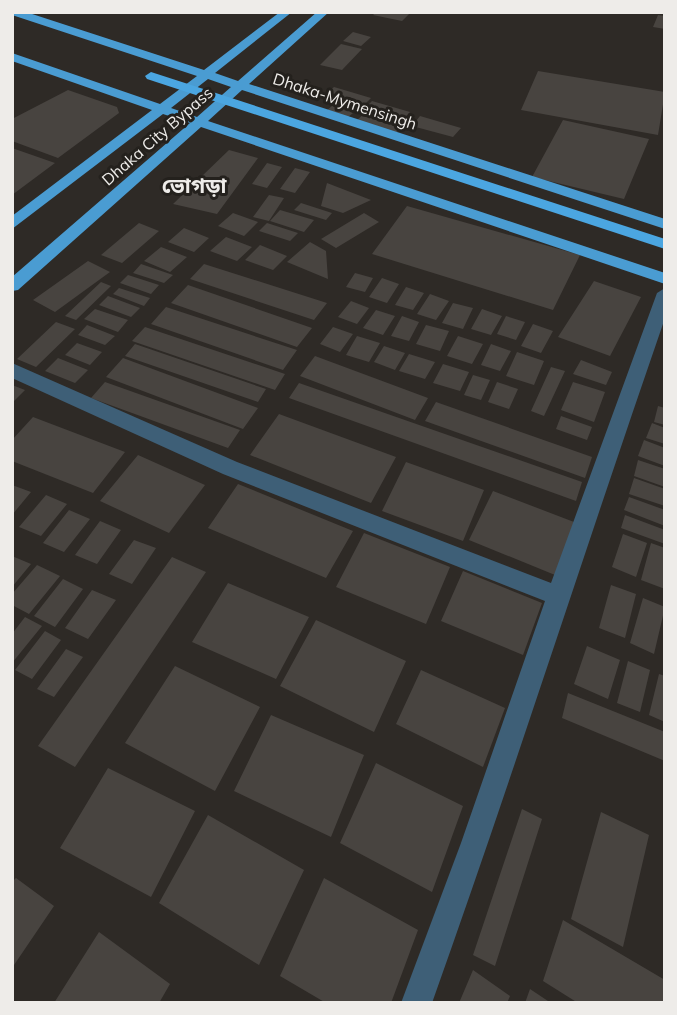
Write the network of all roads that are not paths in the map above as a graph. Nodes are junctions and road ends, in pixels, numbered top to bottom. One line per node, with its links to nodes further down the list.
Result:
1 (14, 12): 5 (highway, Dhaka-Mymensingh)
2 (287, 12): 5 (highway, Dhaka City Bypass)
3 (324, 12): 7 (highway, Dhaka City Bypass)
4 (12, 57): 8 (highway)
5 (208, 75): 7 (highway, Dhaka-Mymensingh); 8 (highway, Dhaka City Bypass)
6 (151, 76): 12 (highway)
7 (243, 86): 9 (highway, Dhaka City Bypass); 11 (highway, Dhaka-Mymensingh)
8 (164, 109): 9 (highway); 10 (highway, Dhaka City Bypass)
9 (200, 121): 13 (highway); 14 (highway, Dhaka City Bypass)
10 (12, 224)
11 (665, 224)
12 (665, 244)
13 (665, 279)
14 (12, 286)
15 (665, 293): 17 (street)
16 (12, 370): 17 (street)
17 (558, 596): 18 (street)
18 (416, 1003)

